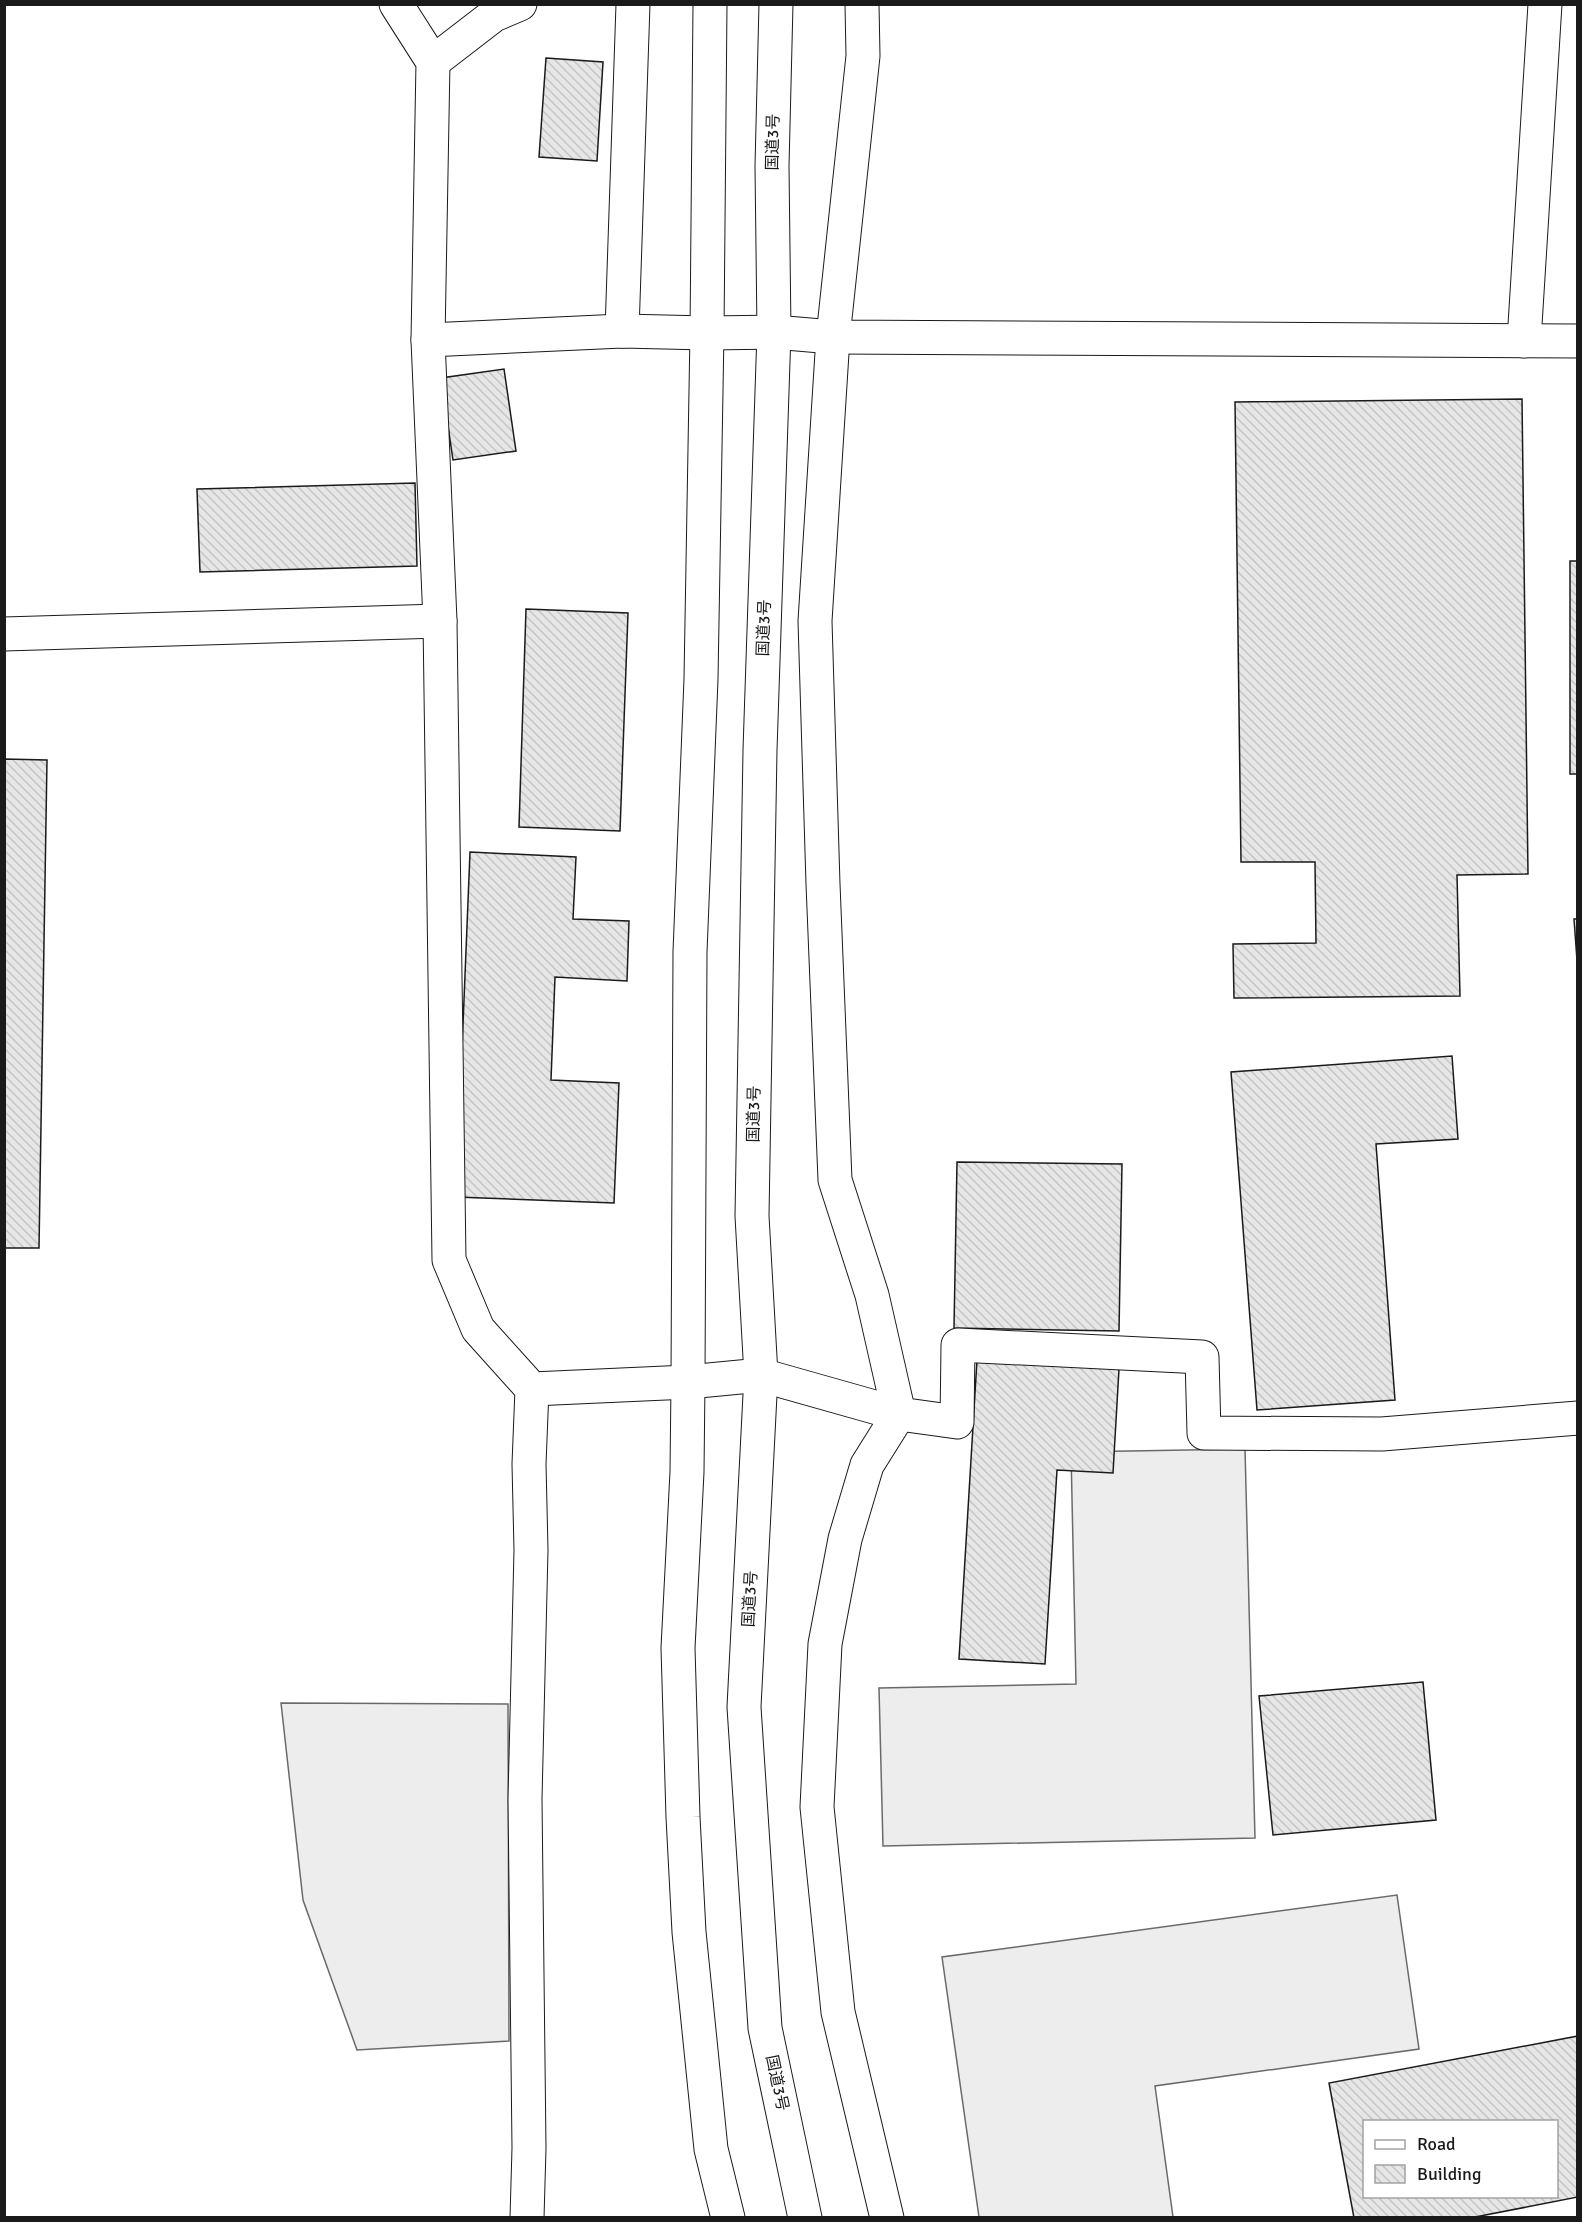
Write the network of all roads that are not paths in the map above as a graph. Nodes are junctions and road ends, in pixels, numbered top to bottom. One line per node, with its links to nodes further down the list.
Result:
1 (396, 4): 8 (main road)
2 (520, 4): 8 (main road)
3 (633, 4): 9 (main road)
4 (710, 4): 11 (main road)
5 (776, 4): 10 (main road, 国道3号)
6 (862, 4): 12 (main road)
7 (1545, 4): 14 (main road)
8 (434, 62): 13 (main road)
9 (622, 331): 11 (main road); 13 (main road)
10 (774, 332): 11 (main road); 12 (main road); 18 (main road, 国道3号)
11 (707, 333): 19 (main road)
12 (833, 337): 14 (main road); 21 (main road)
13 (428, 340): 16 (main road)
14 (1524, 341): 15 (main road)
15 (1578, 341)
16 (440, 621): 17 (main road); 20 (main road)
17 (4, 634)
18 (761, 1375): 19 (main road); 21 (main road); 25 (main road, 国道3号)
19 (688, 1382): 20 (main road); 24 (main road)
20 (532, 1389): 23 (main road)
21 (899, 1414): 22 (main road); 26 (main road)
22 (1578, 1418)
23 (527, 2217)
24 (728, 2217)
25 (806, 2217)
26 (887, 2217)

